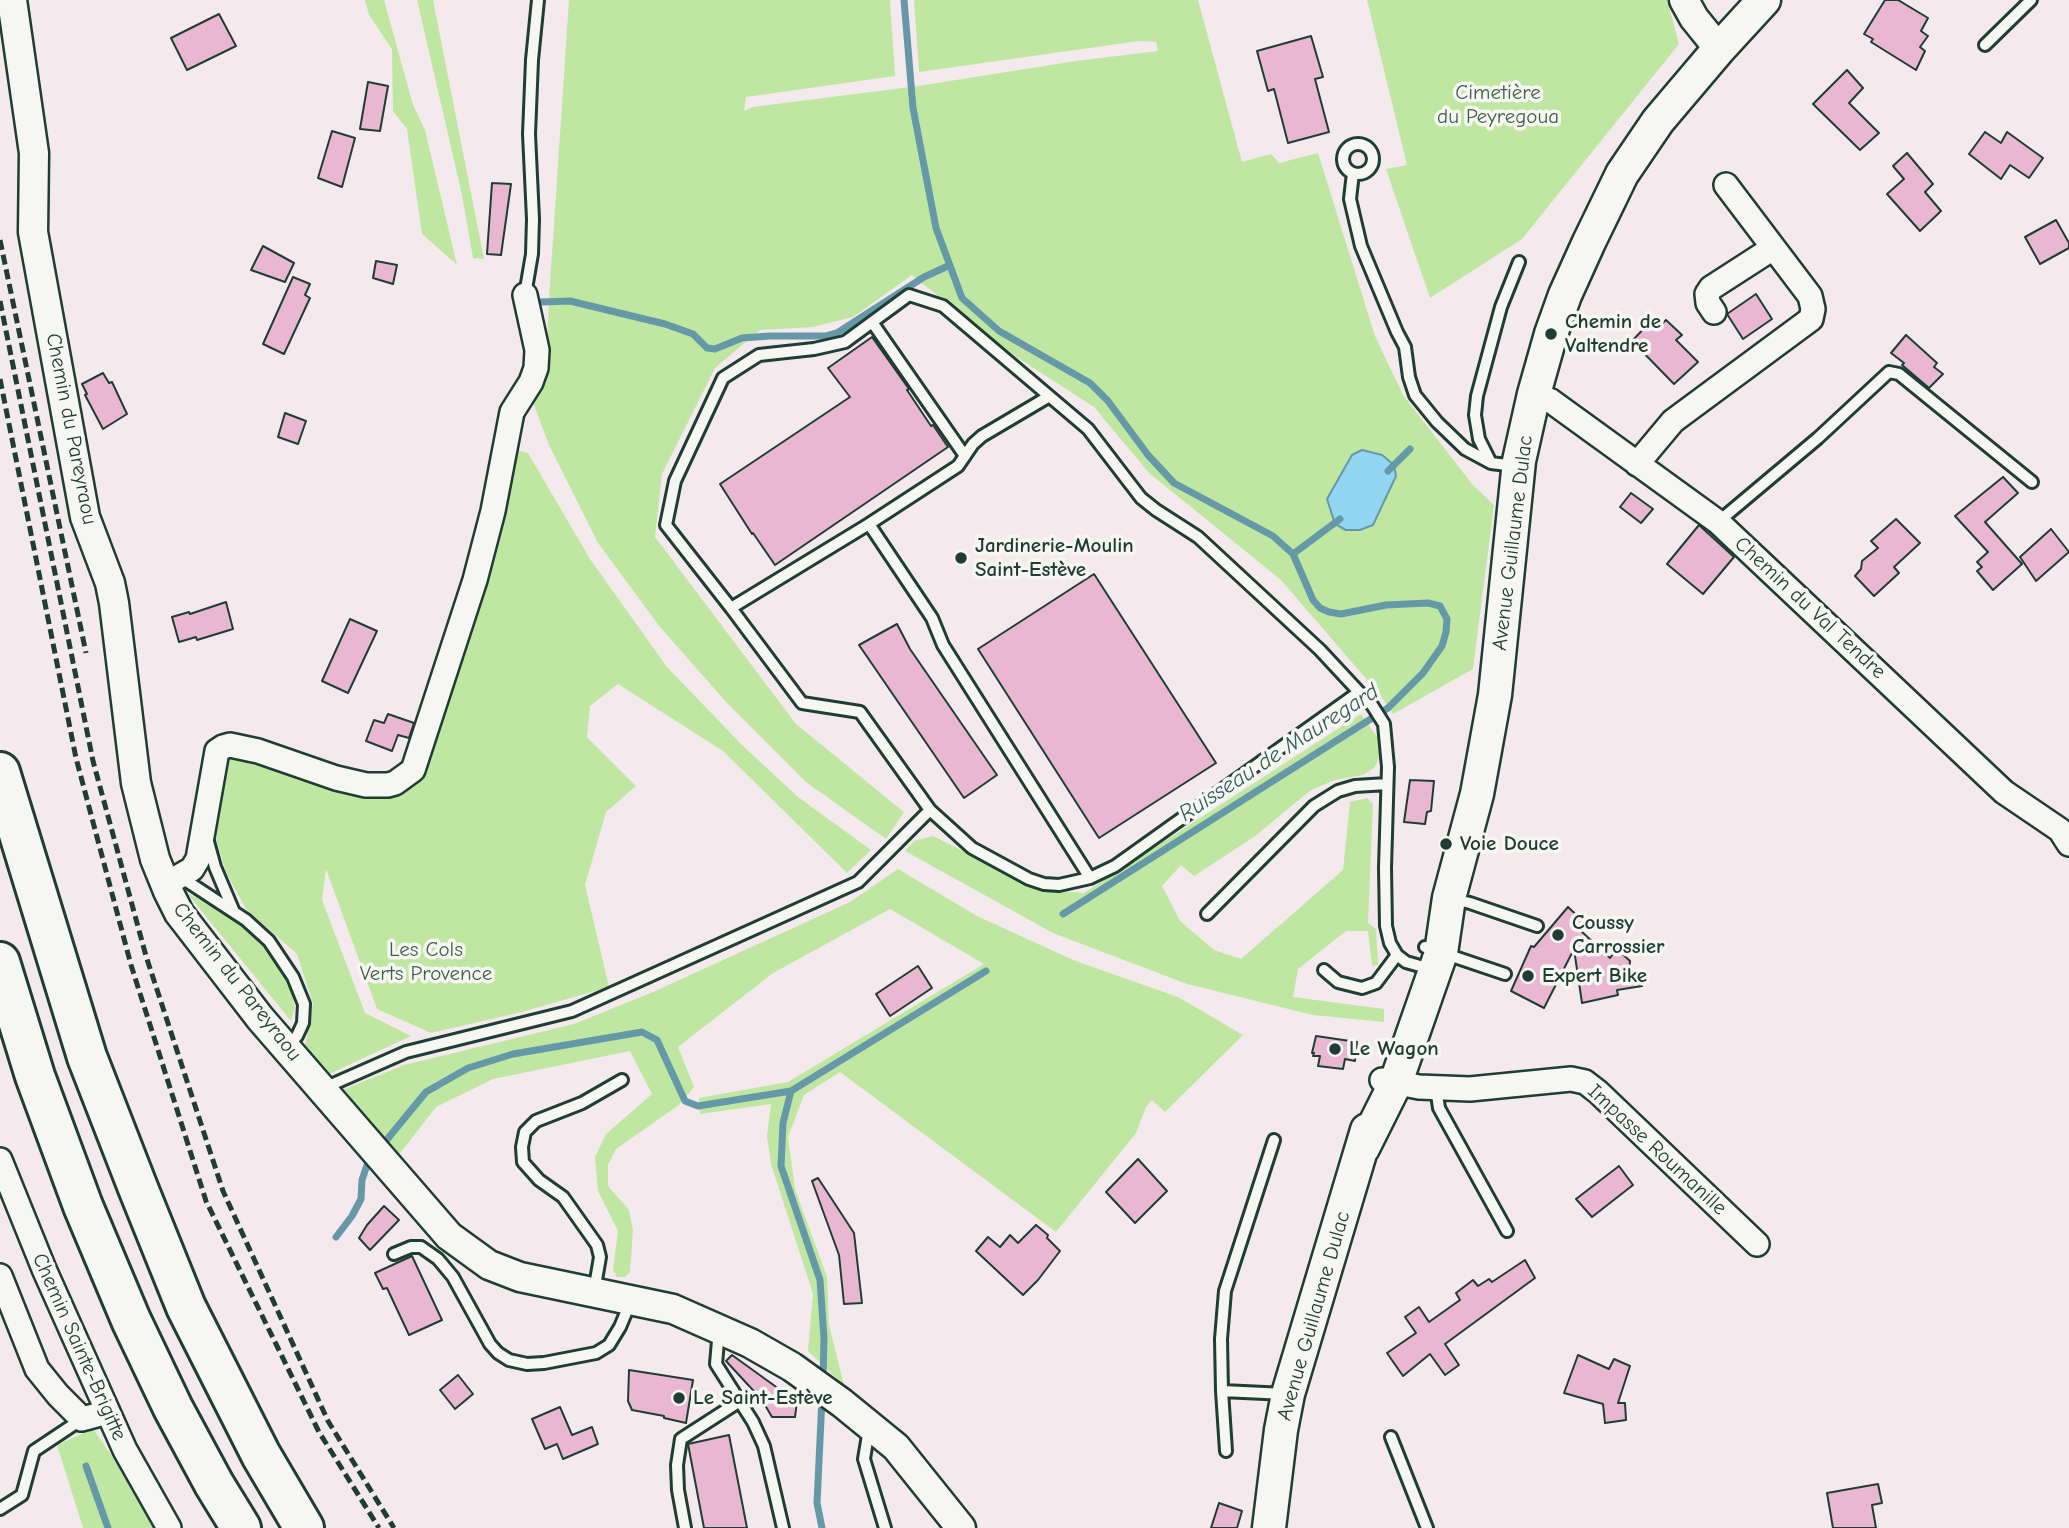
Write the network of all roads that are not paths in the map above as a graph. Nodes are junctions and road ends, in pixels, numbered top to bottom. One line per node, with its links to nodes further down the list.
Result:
1 (12, 0): 31 (street, Chemin du Pareyraou)
2 (538, 0): 12 (lane)
3 (1684, 0): 7 (street)
4 (1764, 0): 7 (main road, Avenue Guillaume Dulac)
5 (2031, 0): 6 (lane)
6 (1985, 44)
7 (1719, 49): 15 (main road, Avenue Guillaume Dulac)
8 (1353, 173): 19 (lane)
9 (1726, 185): 10 (street)
10 (1773, 248): 13 (street); 18 (street)
11 (1519, 262): 19 (lane)
12 (525, 295): 28 (street)
13 (1714, 312)
14 (872, 322): 16 (lane); 17 (lane); 23 (lane)
15 (1534, 394): 18 (street, Chemin du Val Tendre); 19 (main road, Avenue Guillaume Dulac)
16 (1048, 397): 17 (lane); 24 (lane)
17 (965, 456): 22 (lane)
18 (1637, 464): 21 (street, Chemin du Val Tendre)
19 (1505, 465): 32 (main road, Avenue Guillaume Dulac)
20 (2032, 482): 21 (lane)
21 (1718, 522): 29 (street, Chemin du Val Tendre)
22 (869, 524): 23 (lane); 30 (lane)
23 (732, 608): 27 (lane)
24 (1359, 692): 26 (lane); 30 (lane)
25 (0, 772): 65 (highway)
26 (1387, 784): 34 (lane); 36 (lane)
27 (930, 810): 30 (lane); 44 (lane)
28 (204, 829): 31 (street); 33 (lane)
29 (2064, 837)
30 (1090, 878)
31 (172, 880): 33 (lane); 40 (street, Chemin du Pareyraou)
32 (1449, 898): 35 (lane); 36 (main road, Avenue Guillaume Dulac)
33 (234, 913): 40 (lane)
34 (1207, 914)
35 (1537, 926)
36 (1421, 955): 38 (lane); 39 (lane); 42 (main road, Avenue Guillaume Dulac)
37 (0, 962): 64 (highway)
38 (1324, 970)
39 (1504, 974)
40 (287, 1049): 44 (street, Chemin du Pareyraou)
41 (622, 1080): 51 (lane)
42 (1388, 1081): 43 (street, Impasse Roumanille); 55 (main road, Avenue Guillaume Dulac)
43 (1436, 1087): 47 (lane); 48 (street, Impasse Roumanille)
44 (322, 1089): 51 (street, Chemin du Pareyraou)
45 (1274, 1140): 54 (lane)
46 (0, 1160): 57 (street, Chemin Sainte-Brigitte)
47 (1507, 1231)
48 (1758, 1244)
49 (394, 1254): 52 (lane)
50 (0, 1276): 58 (street)
51 (594, 1292): 52 (street, Chemin du Pareyraou)
52 (632, 1300): 53 (street, Chemin du Pareyraou)
53 (719, 1329): 56 (lane); 59 (street, Chemin du Pareyraou)
54 (1222, 1391): 55 (lane); 61 (lane)
55 (1288, 1394): 70 (main road, Avenue Guillaume Dulac)
56 (740, 1401): 66 (lane); 67 (lane)
57 (108, 1412): 58 (street); 63 (street, Chemin Sainte-Brigitte)
58 (82, 1419): 62 (lane)
59 (869, 1425): 68 (lane); 69 (street, Chemin du Pareyraou)
60 (1391, 1437): 71 (lane)
61 (1226, 1451)
62 (0, 1509)
63 (170, 1528)
64 (241, 1528)
65 (304, 1528)
66 (685, 1528)
67 (783, 1528)
68 (884, 1528)
69 (961, 1528)
70 (1269, 1528)
71 (1427, 1528)

